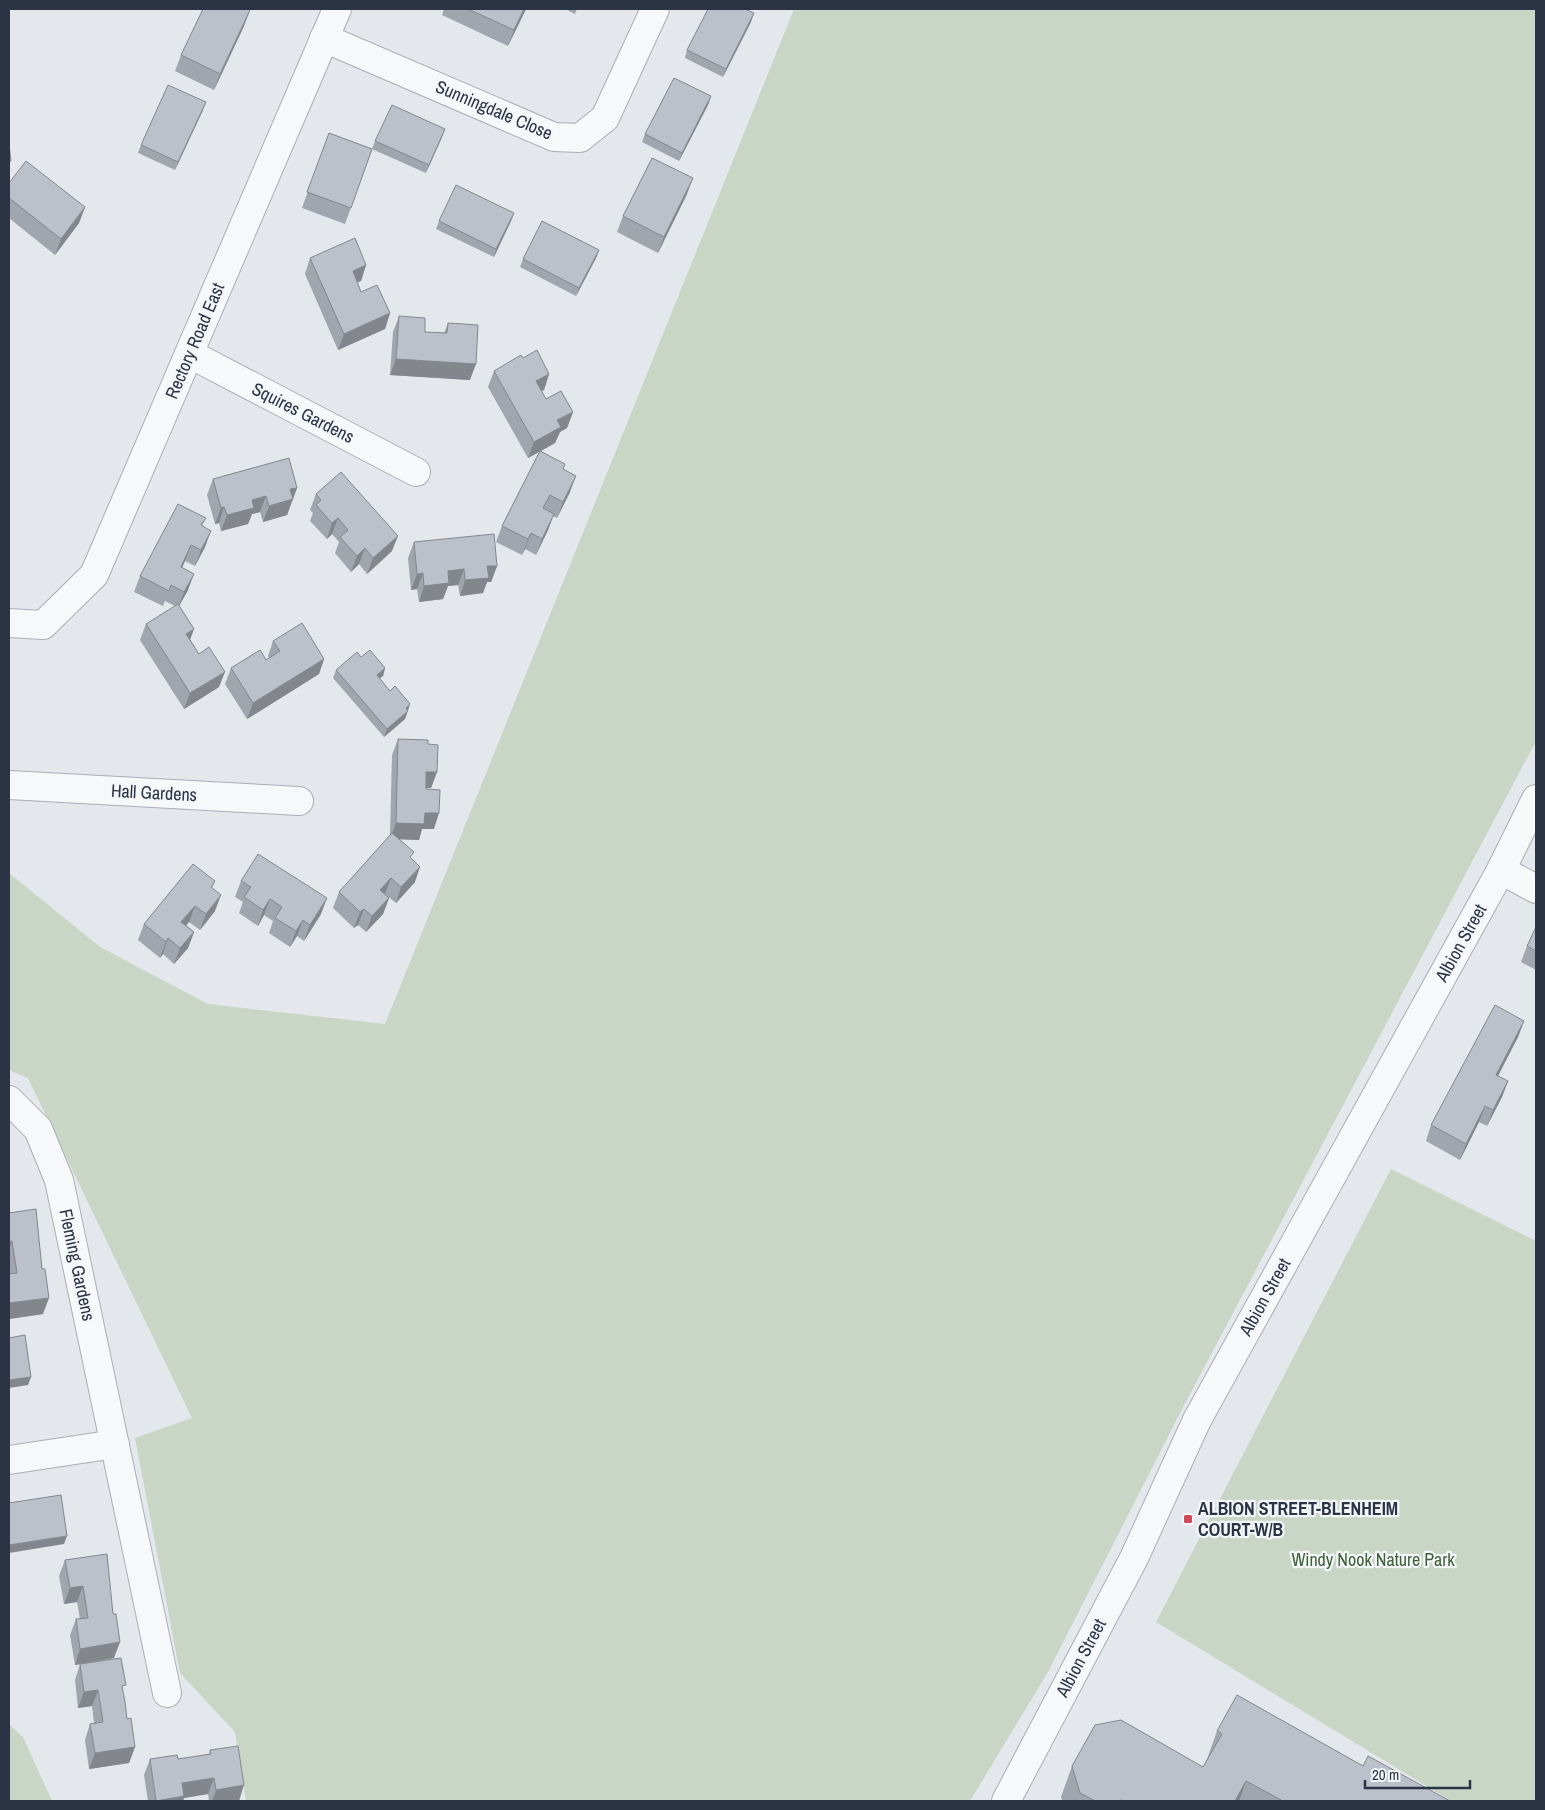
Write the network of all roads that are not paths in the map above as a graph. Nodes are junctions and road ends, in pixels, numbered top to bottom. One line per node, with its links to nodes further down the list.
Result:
1 (337, 9): 3 (street, Rectory Road East)
2 (656, 9): 3 (street, Sunningdale Close)
3 (324, 38): 4 (street, Rectory Road East)
4 (190, 354): 5 (street, Squires Gardens); 6 (street, Rectory Road East)
5 (416, 472)
6 (9, 623)
7 (9, 785): 9 (street, Hall Gardens)
8 (1536, 799): 10 (street, Albion Street)
9 (299, 801)
10 (1501, 870): 11 (street); 16 (street, Albion Street)
11 (1536, 889)
12 (9, 1100): 13 (street, Fleming Gardens)
13 (115, 1444): 14 (street); 15 (street, Fleming Gardens)
14 (9, 1460)
15 (167, 1693)
16 (1006, 1801)

